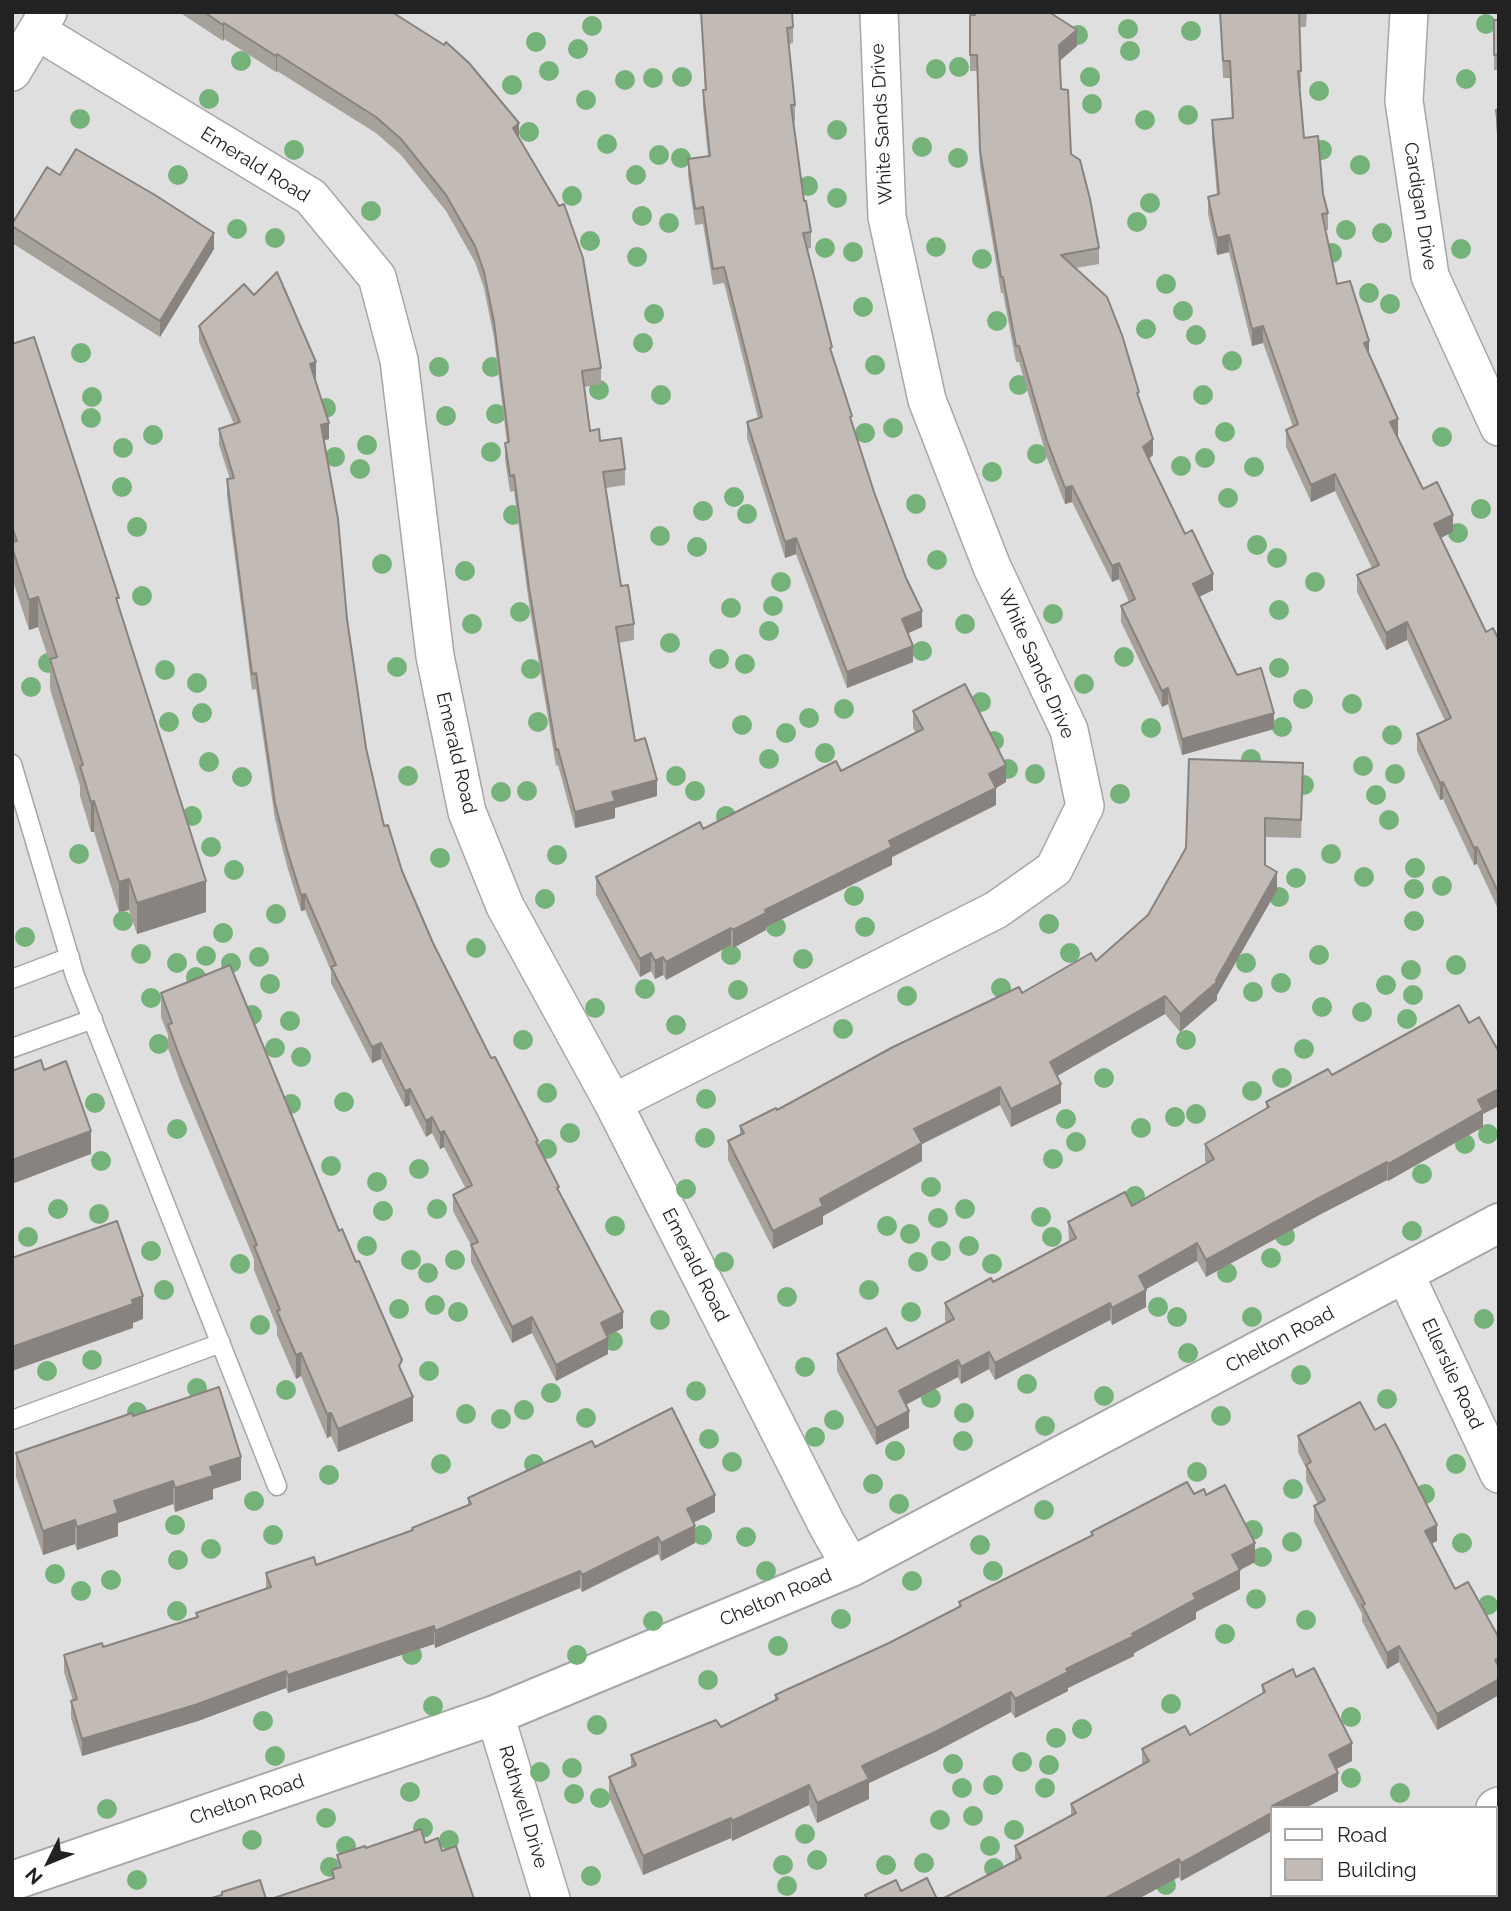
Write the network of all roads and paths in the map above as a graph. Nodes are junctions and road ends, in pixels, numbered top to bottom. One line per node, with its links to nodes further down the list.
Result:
1 (879, 12): 11 (street, White Sands Drive)
2 (1409, 12): 5 (street, Cardigan Drive)
3 (43, 22): 4 (street); 11 (street, Emerald Road)
4 (12, 72)
5 (1499, 427)
6 (12, 764): 7 (lane)
7 (70, 957): 8 (lane); 9 (lane)
8 (12, 979)
9 (93, 1019): 10 (lane); 14 (lane)
10 (12, 1048)
11 (613, 1103): 18 (street, Emerald Road)
12 (1499, 1223): 13 (street, Chelton Road)
13 (1405, 1274): 16 (street, Ellerslie Road); 18 (street, Chelton Road)
14 (221, 1343): 15 (lane); 17 (lane)
15 (12, 1420)
16 (1499, 1474)
17 (277, 1486)
18 (850, 1567): 19 (street, Chelton Road)
19 (495, 1715): 20 (street, Chelton Road); 21 (street, Rothwell Drive)
20 (14, 1884)
21 (551, 1899)

